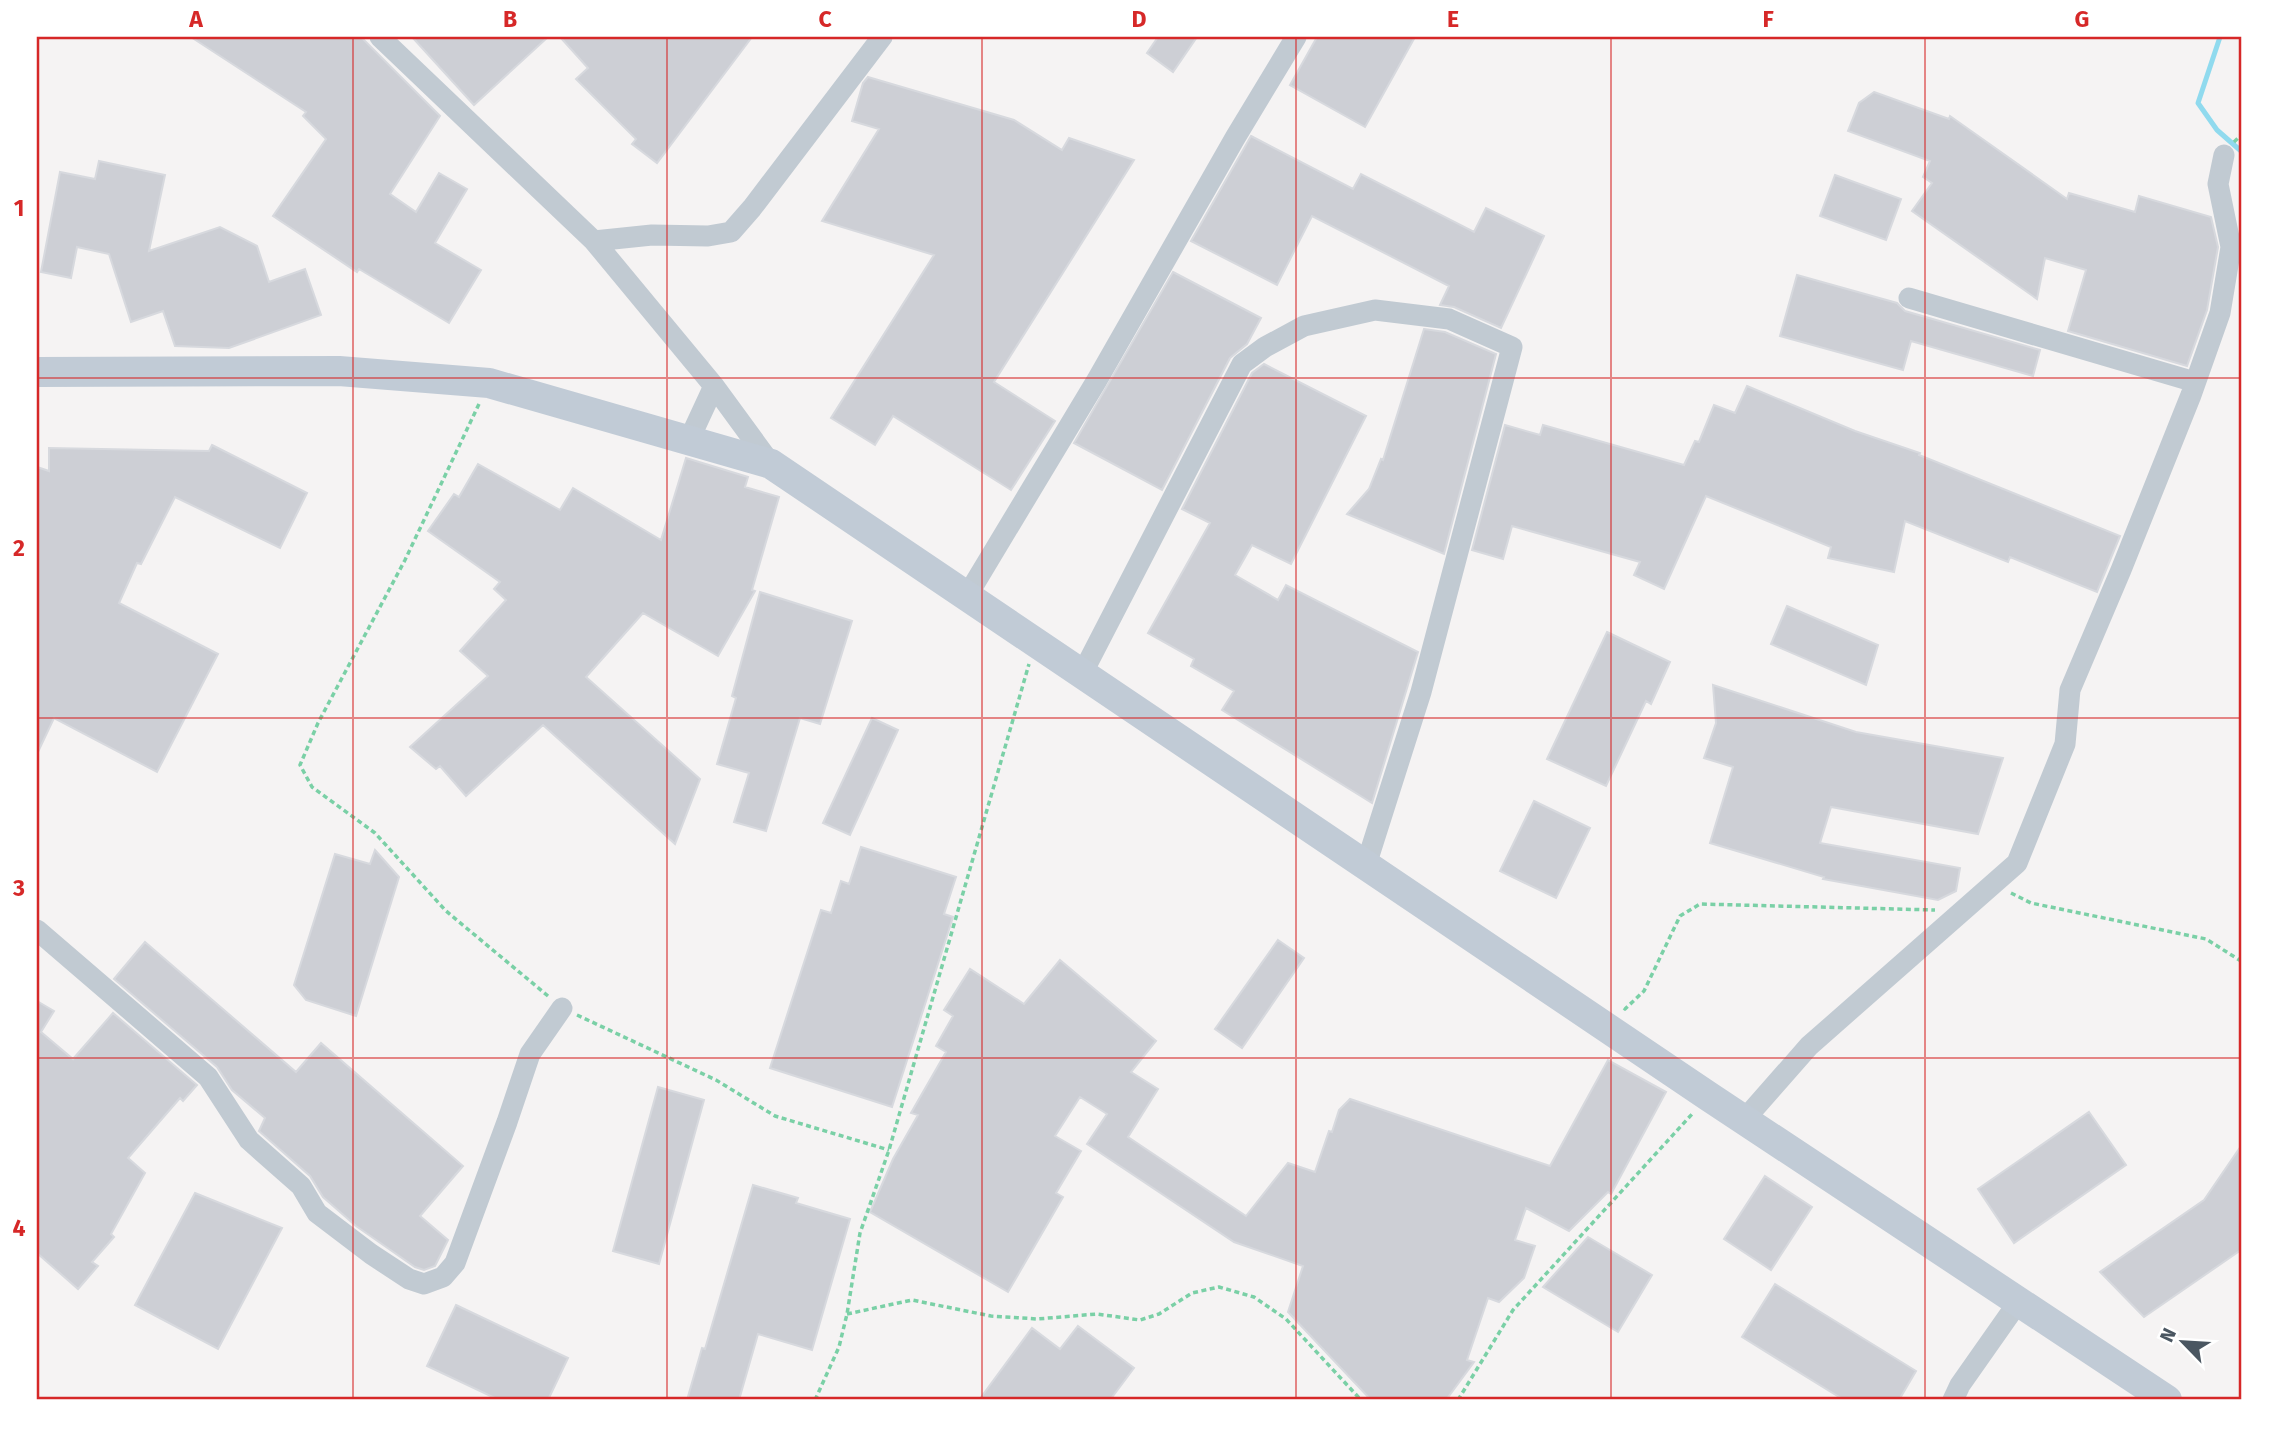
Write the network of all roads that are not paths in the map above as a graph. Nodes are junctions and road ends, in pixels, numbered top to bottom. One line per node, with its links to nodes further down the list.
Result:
1 (380, 37): 5 (street)
2 (882, 37): 5 (street)
3 (1296, 37): 12 (street)
4 (2234, 143): 8 (street)
5 (594, 241): 9 (street)
6 (1909, 298): 8 (street)
7 (37, 372): 10 (street)
8 (2195, 382): 17 (street)
9 (713, 386): 10 (street); 11 (street)
10 (689, 440): 11 (street)
11 (771, 464): 12 (street)
12 (967, 596): 13 (street)
13 (1082, 674): 14 (street); 14 (street)
14 (1366, 865): 17 (street)
15 (37, 930): 16 (street)
16 (562, 1008)
17 (1744, 1120): 18 (street)
18 (2019, 1301): 19 (street); 20 (street)
19 (1953, 1400)
20 (2167, 1400)

